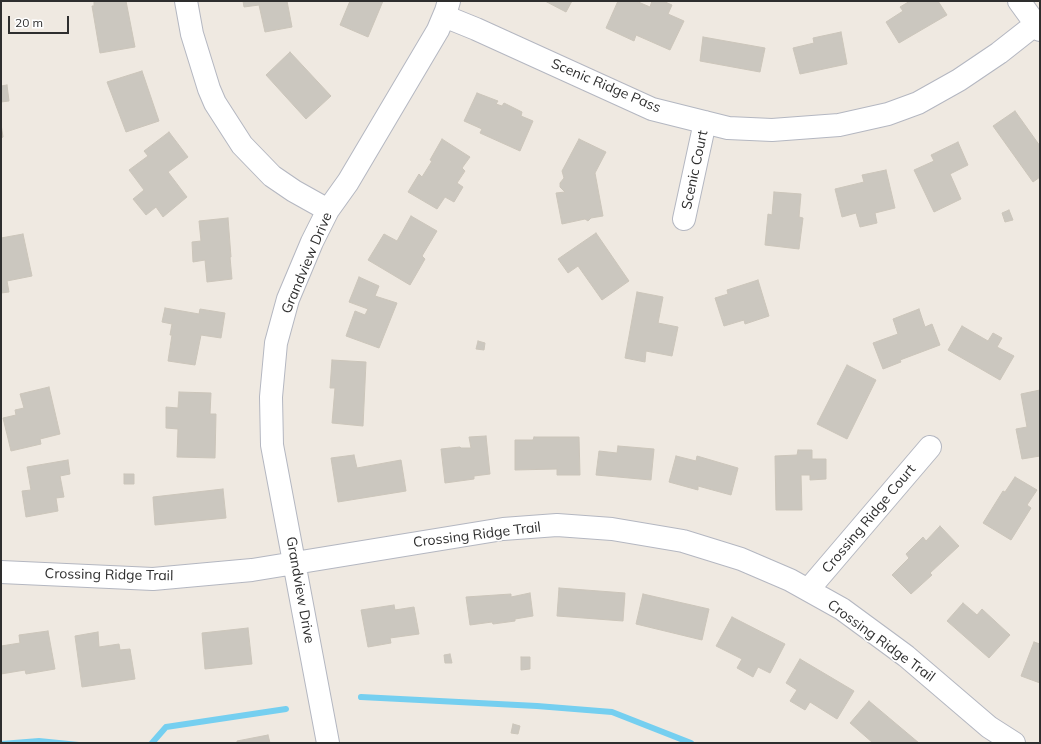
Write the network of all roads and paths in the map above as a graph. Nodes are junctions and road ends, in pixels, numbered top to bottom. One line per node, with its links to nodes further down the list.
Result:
1 (186, 1): 6 (street)
2 (1019, 1): 4 (street)
3 (446, 9): 5 (street, Scenic Ridge Pass); 6 (street, Grandview Drive)
4 (1038, 27): 5 (street, Scenic Ridge Pass)
5 (705, 122): 7 (street, Scenic Court)
6 (328, 210): 9 (street, Grandview Drive)
7 (684, 219)
8 (930, 447): 11 (street, Crossing Ridge Court)
9 (295, 564): 10 (street, Crossing Ridge Trail); 11 (street, Crossing Ridge Trail); 12 (street, Grandview Drive)
10 (1, 572)
11 (808, 590): 13 (street, Crossing Ridge Trail)
12 (328, 743)
13 (1014, 743)

